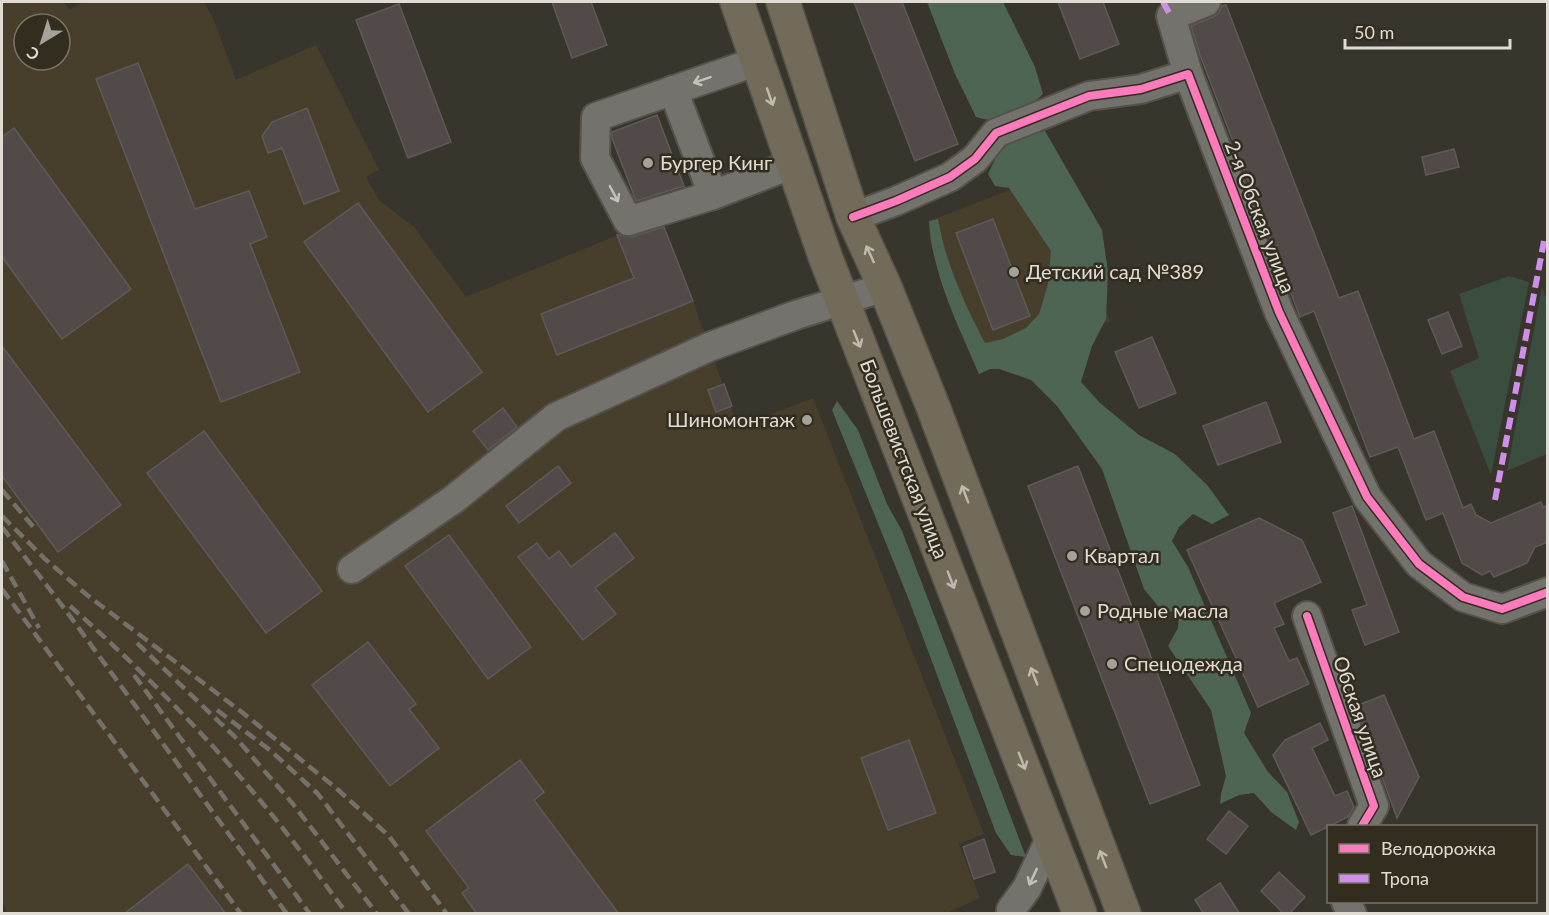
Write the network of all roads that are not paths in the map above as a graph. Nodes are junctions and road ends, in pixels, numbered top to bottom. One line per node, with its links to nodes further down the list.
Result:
1 (737, 2): 4 (highway, Большевистская улица)
2 (783, 2): 9 (highway)
3 (1206, 2): 5 (street, 2-я Обская улица)
4 (758, 61): 6 (street, one-way to 6); 7 (highway, Большевистская улица, one-way to 7)
5 (1188, 74): 9 (street); 13 (street, 2-я Обская улица)
6 (673, 90): 8 (street); 8 (street, one-way to 8)
7 (793, 164): 8 (street); 11 (highway, Большевистская улица)
8 (713, 195)
9 (853, 217): 10 (highway, one-way to 9)
10 (885, 287): 11 (street); 19 (highway, one-way to 10)
11 (842, 302): 12 (street); 16 (highway, Большевистская улица, one-way to 16)
12 (352, 569)
13 (1548, 592)
14 (1307, 616): 15 (street, Обская улица)
15 (1363, 825)
16 (1051, 837): 17 (street, one-way to 17); 18 (highway, Большевистская улица)
17 (1012, 914)
18 (1080, 914)
19 (1124, 914)

